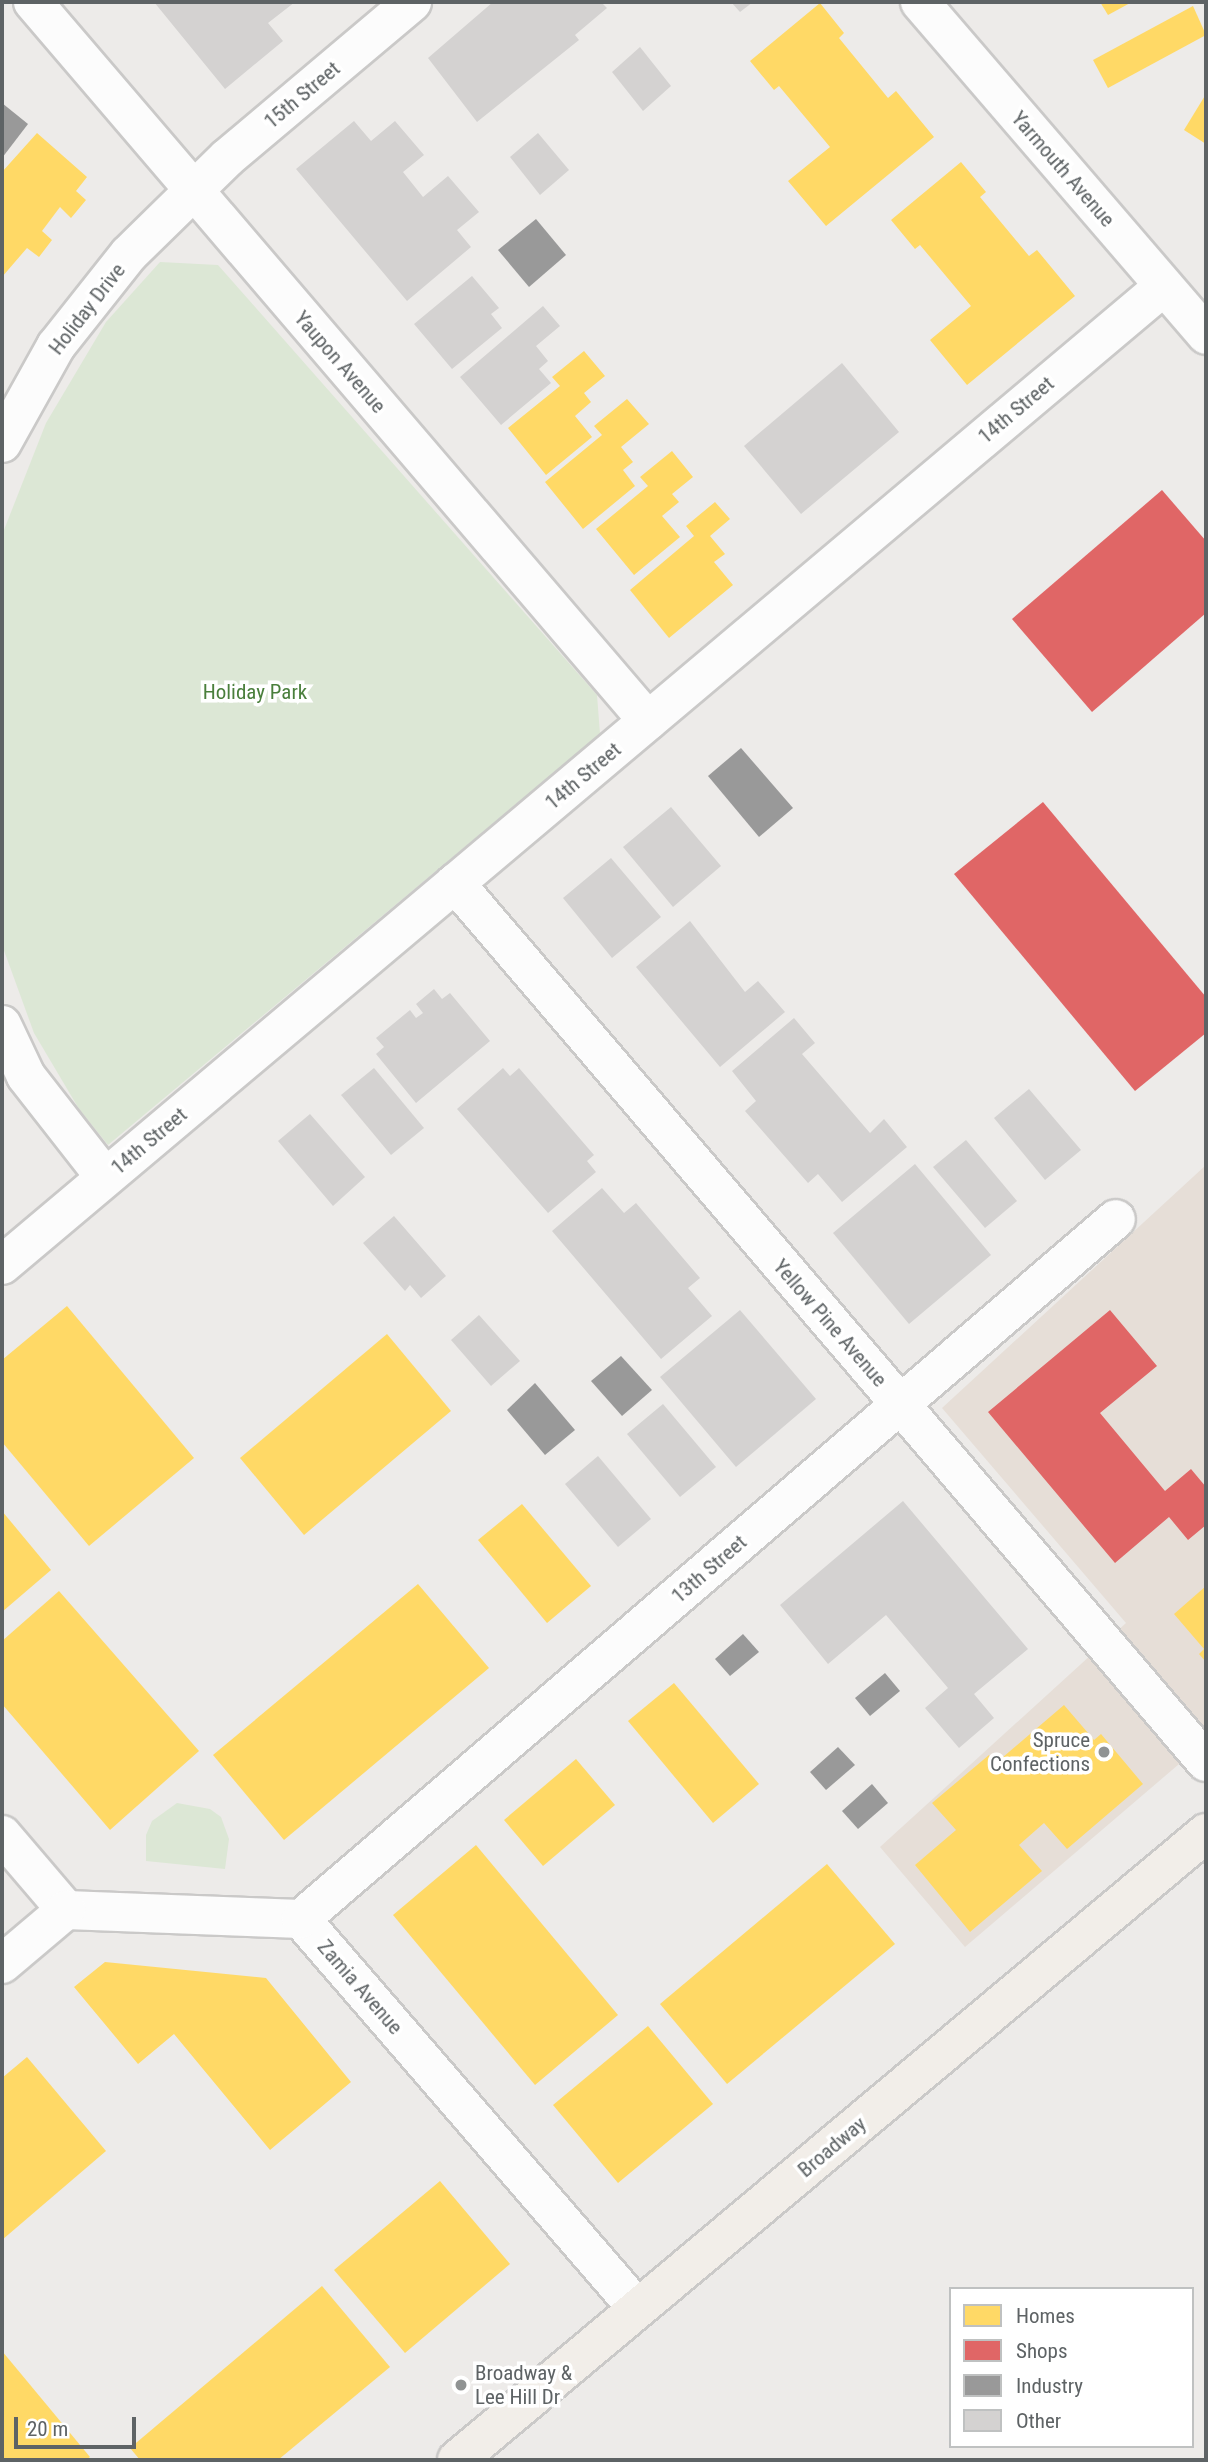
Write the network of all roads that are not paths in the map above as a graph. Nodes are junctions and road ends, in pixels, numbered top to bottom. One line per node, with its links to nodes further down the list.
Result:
1 (33, 2): 4 (street, Yaupon Avenue)
2 (412, 2): 4 (street, 15th Street)
3 (920, 2): 5 (street, Yarmouth Avenue)
4 (193, 191): 7 (street, Holiday Drive); 8 (street, Yaupon Avenue)
5 (1164, 286): 6 (street, Yarmouth Avenue); 8 (street, 14th Street)
6 (1206, 335)
7 (2, 443)
8 (648, 721): 9 (street, 14th Street)
9 (455, 883): 11 (street, 14th Street); 14 (street, Yellow Pine Avenue)
10 (2, 1025): 11 (street)
11 (106, 1177): 13 (street, 14th Street)
12 (1116, 1219): 14 (street, 13th Street)
13 (2, 1265)
14 (900, 1404): 15 (street, Yellow Pine Avenue); 19 (street, 13th Street)
15 (1206, 1762)
16 (1206, 1833): 21 (main road, Broadway)
17 (2, 1835): 18 (street)
18 (66, 1910): 19 (street); 20 (street)
19 (301, 1919): 21 (street, Zamia Avenue)
20 (2, 1964)
21 (637, 2308): 22 (main road, Broadway)
22 (457, 2460)

